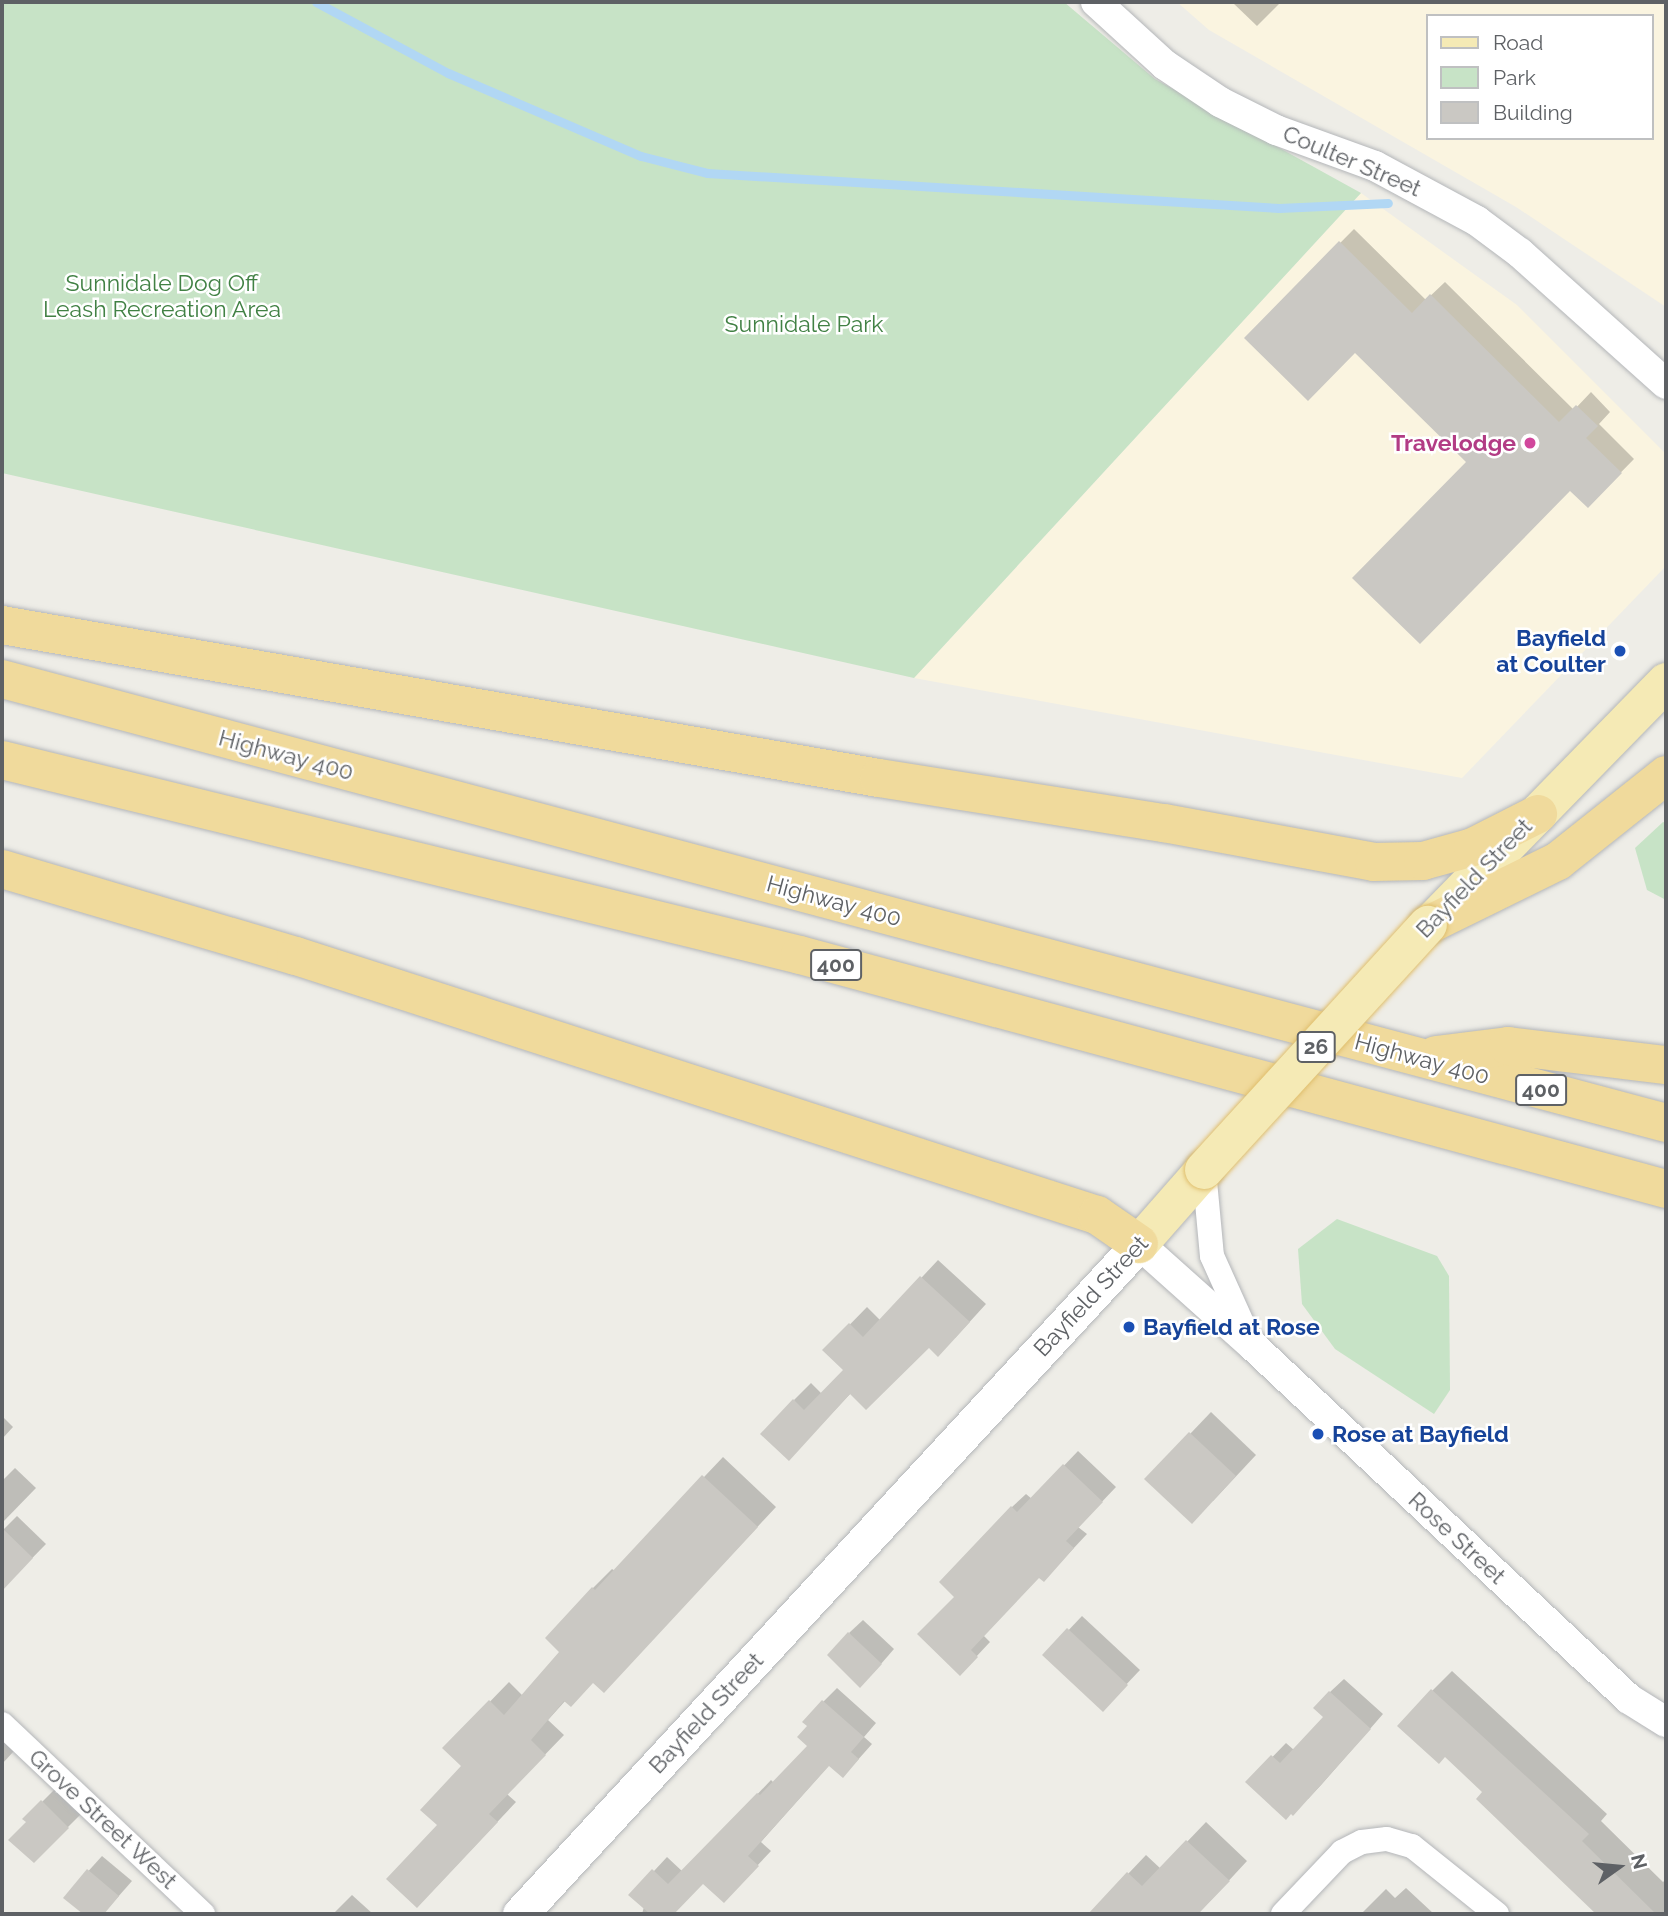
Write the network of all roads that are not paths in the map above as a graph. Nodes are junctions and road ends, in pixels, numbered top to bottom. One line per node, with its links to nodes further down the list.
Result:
1 (1096, 2): 2 (street, Coulter Street)
2 (1666, 384)
3 (2, 625): 8 (highway)
4 (2, 679): 11 (highway, Highway 400 / 400)
5 (1666, 682): 8 (main road, Bayfield Street / 26)
6 (2, 760): 15 (highway, 400)
7 (1666, 775): 10 (highway)
8 (1538, 814): 10 (main road, Bayfield Street / 26)
9 (2, 869): 16 (highway)
10 (1428, 925): 14 (main road, Bayfield Street / 26, bridge)
11 (1415, 1058): 12 (highway); 13 (highway, Highway 400 / 400)
12 (1666, 1065)
13 (1666, 1123)
14 (1205, 1170): 16 (main road, Bayfield Street / 26); 17 (street, Rose Street)
15 (1666, 1189)
16 (1139, 1244): 17 (street, Rose Street); 21 (main road, Bayfield Street)
17 (1253, 1346): 18 (street, Rose Street)
18 (1666, 1722)
19 (2, 1724): 20 (street, Grove Street West)
20 (203, 1914)
21 (520, 1914)
22 (1283, 1914): 23 (street)
23 (1497, 1914)

